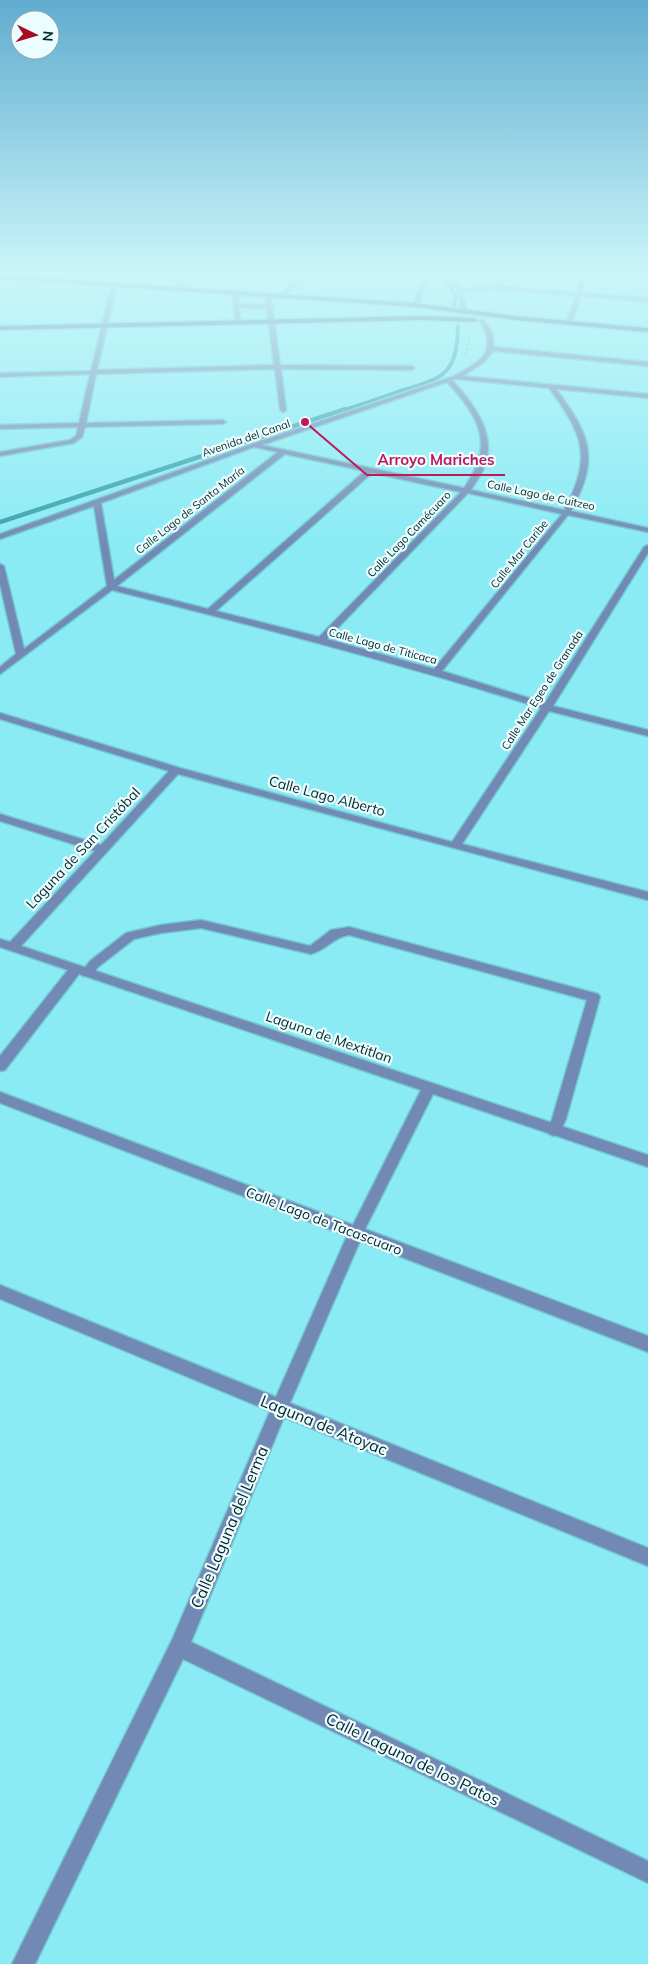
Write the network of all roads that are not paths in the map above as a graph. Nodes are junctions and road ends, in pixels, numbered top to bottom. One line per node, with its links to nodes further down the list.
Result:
1 (96, 363): 8 (street)
2 (278, 363): 6 (street)
3 (478, 363): 10 (street, Avenida del Canal)
4 (634, 363): 5 (street)
5 (648, 364)
6 (279, 367): 7 (street); 8 (street); 14 (street)
7 (412, 368)
8 (94, 372): 9 (street); 16 (street)
9 (0, 375)
10 (456, 377): 11 (street, Avenida del Canal); 12 (street)
11 (448, 380): 18 (street, Avenida del Canal); 22 (street, Calle Lago Camécuaro)
12 (551, 386): 13 (street); 24 (street, Calle Mar Caribe)
13 (648, 396)
14 (283, 410)
15 (223, 422): 16 (street)
16 (82, 424): 17 (street); 20 (street)
17 (0, 426)
18 (254, 445): 19 (street, Calle Lago de Cuitzeo); 23 (street, Avenida del Canal)
19 (283, 452): 21 (street, Calle Lago de Cuitzeo); 29 (street, Calle Lago de Santa María)
20 (0, 454)
21 (370, 471): 22 (street, Calle Lago de Cuitzeo); 30 (street)
22 (466, 491): 24 (street, Calle Lago de Cuitzeo); 31 (street, Calle Lago Camécuaro)
23 (97, 501): 26 (street, Avenida del Canal); 29 (street)
24 (567, 512): 25 (street, Calle Lago de Cuitzeo); 34 (street, Calle Mar Caribe)
25 (648, 530)
26 (0, 537)
27 (648, 547): 35 (street, Calle Mar Egeo de Granada)
28 (0, 566): 32 (street)
29 (111, 587): 30 (street, Calle Lago de Titicaca); 32 (street, Calle Lago de Santa María)
30 (208, 613): 31 (street, Calle Lago de Titicaca)
31 (321, 640): 34 (street, Calle Lago de Titicaca)
32 (21, 655): 33 (street, Calle Lago de Santa María)
33 (0, 671)
34 (436, 672): 35 (street, Calle Lago de Titicaca)
35 (547, 707): 37 (street, Calle Lago de Titicaca); 40 (street, Calle Mar Egeo de Granada)
36 (0, 716): 38 (street, Calle Lago Alberto)
37 (648, 733)
38 (176, 770): 40 (street, Calle Lago Alberto); 41 (street, Laguna de San Cristóbal)
39 (0, 818): 41 (street)
40 (455, 846): 42 (street, Calle Lago Alberto)
41 (102, 849): 43 (street, Laguna de San Cristóbal)
42 (648, 896)
43 (6, 945): 44 (street, Laguna de Mextitlan)
44 (82, 971): 45 (street); 46 (street, Laguna de Mextitlan); 48 (street)
45 (0, 1066)
46 (429, 1088): 48 (street, Laguna de Mextitlan); 50 (street, Calle Laguna del Lerma)
47 (0, 1097): 50 (street, Calle Lago de Tacascuaro)
48 (554, 1130): 49 (street, Laguna de Mextitlan)
49 (648, 1161)
50 (356, 1233): 52 (street, Calle Lago de Tacascuaro); 53 (street, Calle Laguna del Lerma)
51 (0, 1292): 53 (street, Laguna de Atoyac)
52 (648, 1344)
53 (280, 1407): 54 (street, Laguna de Atoyac); 55 (street, Calle Laguna del Lerma)
54 (648, 1557)
55 (179, 1646): 56 (street, Calle Laguna de los Patos); 57 (street, Calle Laguna del Lerma)
56 (648, 1872)
57 (23, 1964)

